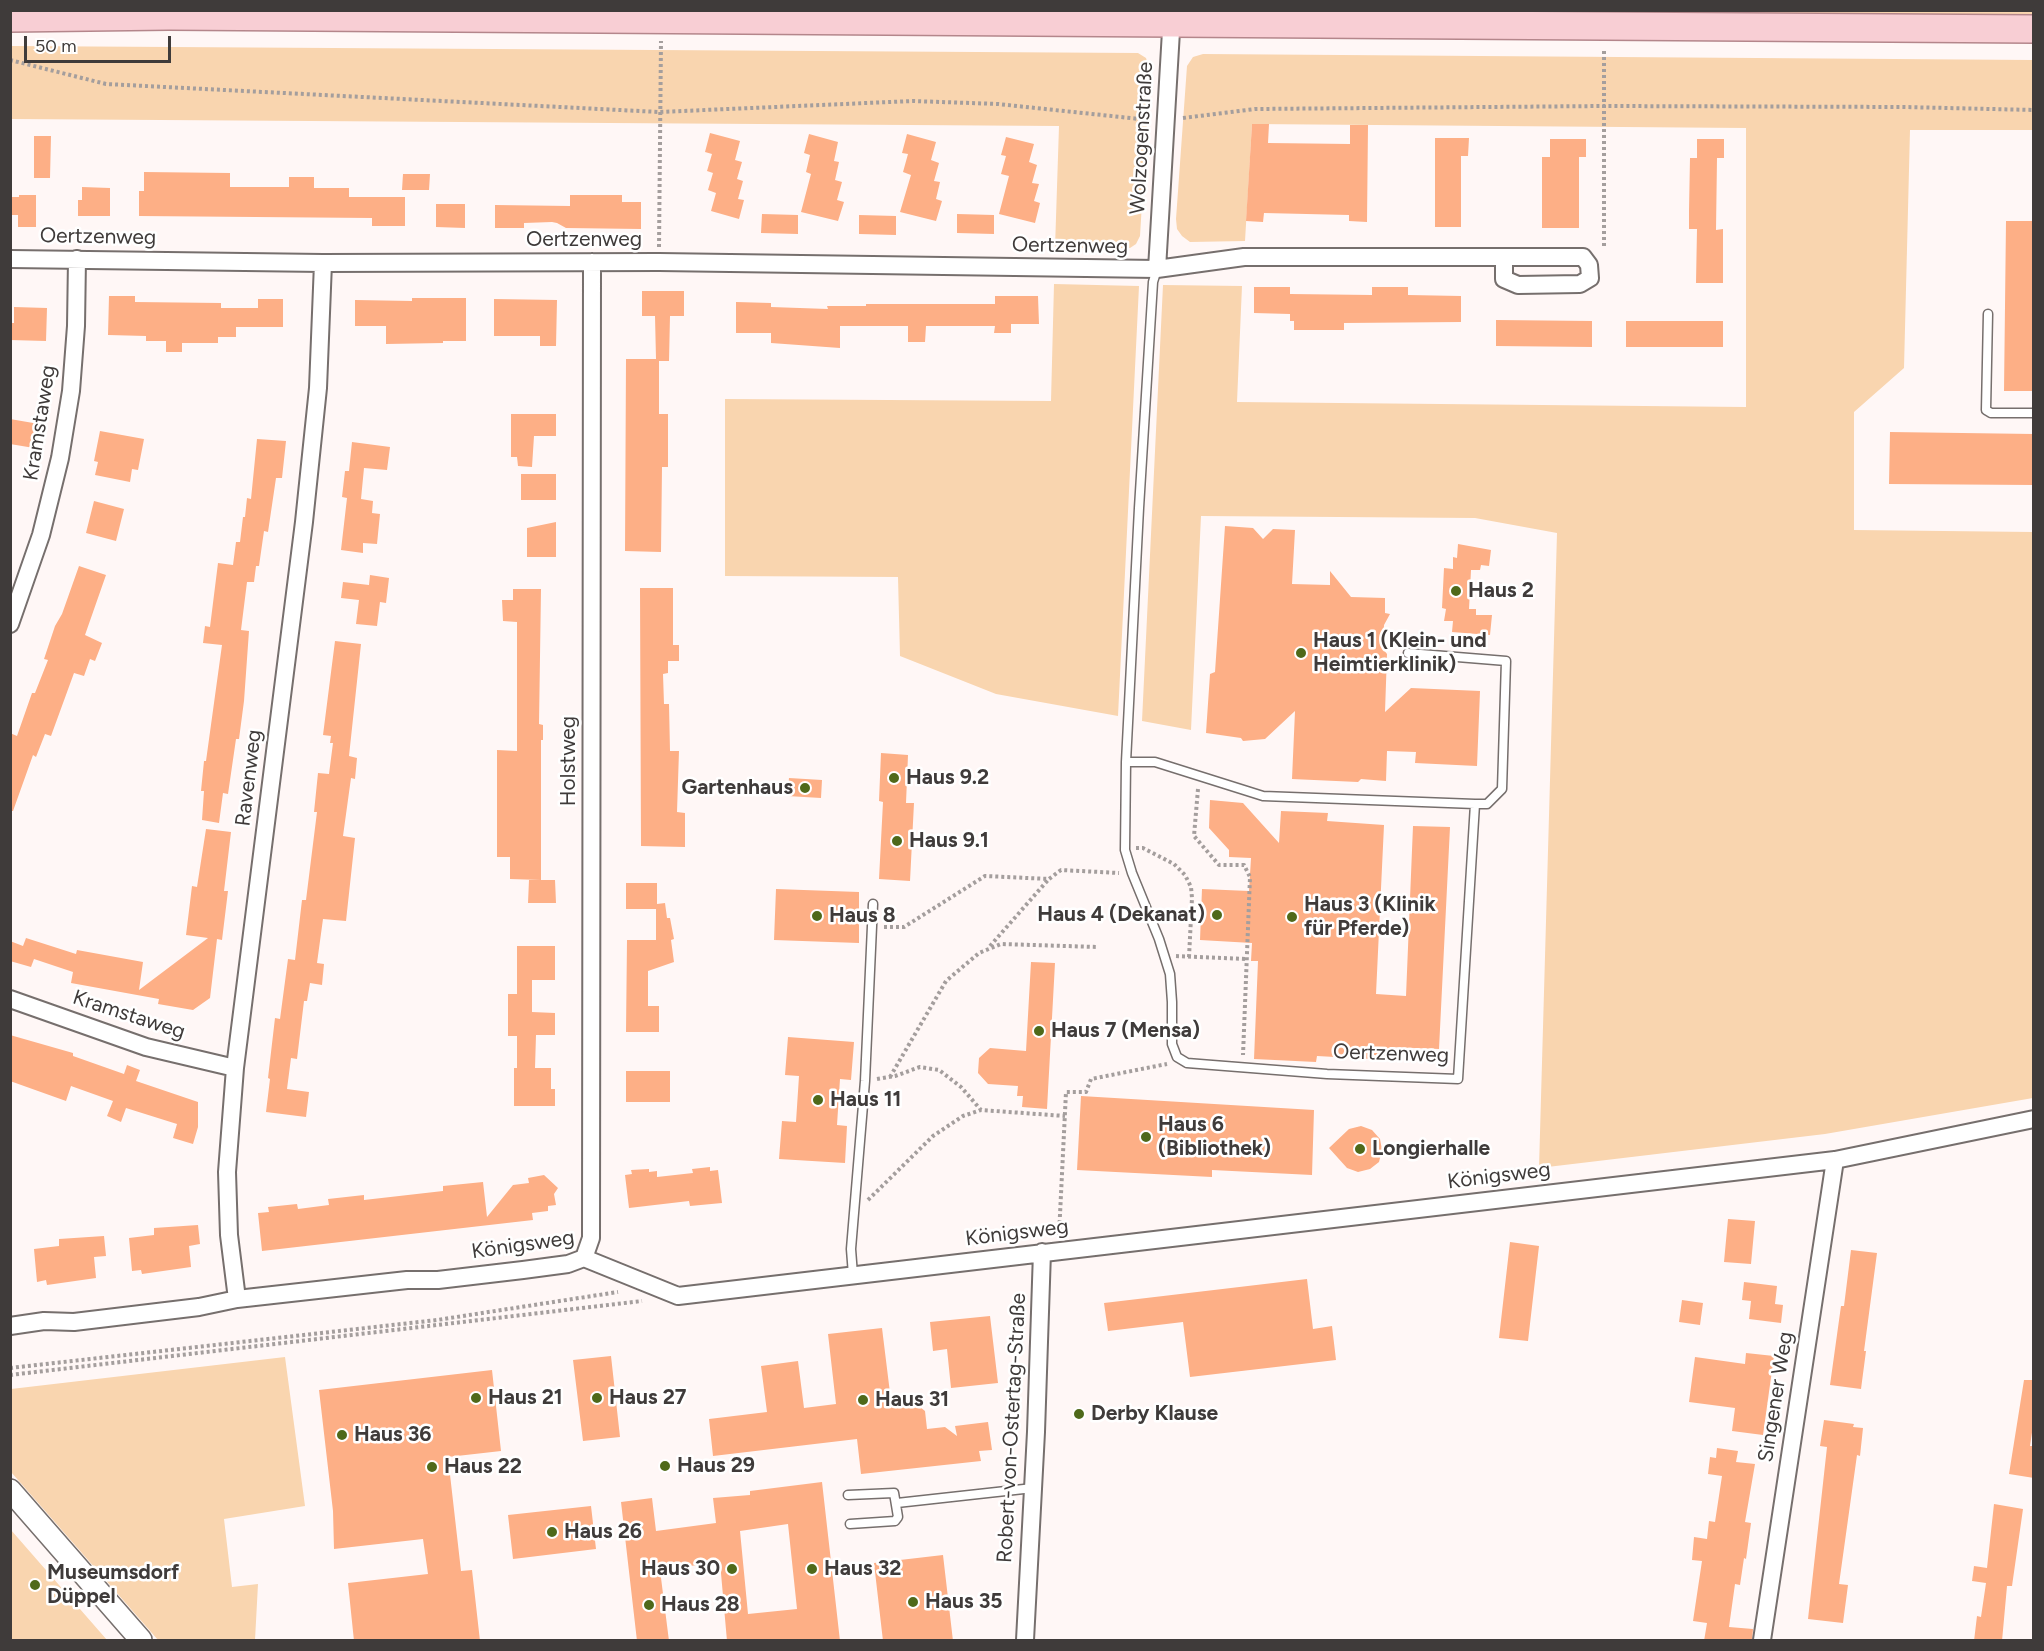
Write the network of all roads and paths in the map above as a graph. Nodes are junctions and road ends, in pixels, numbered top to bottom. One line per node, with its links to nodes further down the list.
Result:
1 (1172, 17): 3 (main road); 4 (main road); 19 (street, Wolzogenstraße)
2 (10, 18): 3 (main road)
3 (661, 20): 9 (path)
4 (2034, 29)
5 (1604, 51): 7 (path)
6 (10, 60): 9 (path)
7 (1604, 106): 8 (path); 10 (path); 12 (path)
8 (2034, 110)
9 (659, 112): 11 (path); 13 (path)
10 (1178, 118)
11 (1150, 120)
12 (1604, 246)
13 (659, 250)
14 (1504, 257): 14 (street, Oertzenweg); 19 (street, Oertzenweg)
15 (10, 259): 16 (street, Oertzenweg)
16 (77, 259): 18 (street, Oertzenweg); 22 (street, Kramstaweg)
17 (592, 262): 18 (street, Oertzenweg); 19 (street, Oertzenweg); 49 (street, Holstweg)
18 (322, 263): 40 (street, Ravenweg)
19 (1157, 269): 24 (lane, Oertzenweg)
20 (1988, 314): 21 (lane)
21 (2034, 413)
22 (10, 624)
23 (1408, 653): 26 (lane)
24 (1126, 762): 25 (lane); 27 (lane, Oertzenweg)
25 (1199, 776): 26 (lane); 36 (path)
26 (1475, 804): 39 (lane, Oertzenweg)
27 (1125, 846): 28 (lane, Oertzenweg); 35 (path)
28 (1132, 873): 29 (path); 34 (lane, Oertzenweg)
29 (1049, 879): 31 (path); 33 (path)
30 (873, 904): 31 (lane)
31 (872, 927): 42 (lane)
32 (1097, 947): 33 (path)
33 (988, 949): 41 (path)
34 (1164, 955): 35 (path); 38 (lane, Oertzenweg)
35 (1189, 957): 36 (path)
36 (1246, 959): 39 (path)
37 (10, 999): 40 (street, Kramstaweg)
38 (1178, 1057): 39 (lane, Oertzenweg); 44 (path)
39 (1242, 1067)
40 (235, 1068): 52 (street, Ravenweg)
41 (890, 1077): 42 (path); 43 (path)
42 (865, 1081): 47 (lane)
43 (981, 1110): 44 (path); 47 (path)
44 (1065, 1116): 48 (path)
45 (2034, 1119): 46 (street, Königsweg)
46 (1835, 1160): 48 (street, Königsweg); 64 (street, Singener Weg)
47 (854, 1207): 50 (lane)
48 (1050, 1251): 50 (street, Königsweg); 57 (street, Robert-von-Ostertag-Straße)
49 (584, 1258): 50 (street, Königsweg); 52 (street, Königsweg)
50 (853, 1275)
51 (625, 1291): 55 (path)
52 (237, 1299): 54 (street, Königsweg)
53 (644, 1300): 56 (path)
54 (10, 1326)
55 (10, 1368)
56 (10, 1375)
57 (1033, 1488): 60 (lane); 63 (street, Robert-von-Ostertag-Straße)
58 (10, 1490): 62 (street)
59 (848, 1495): 60 (lane)
60 (897, 1503): 61 (lane)
61 (850, 1524)
62 (141, 1641)
63 (1025, 1641)
64 (1762, 1641)

